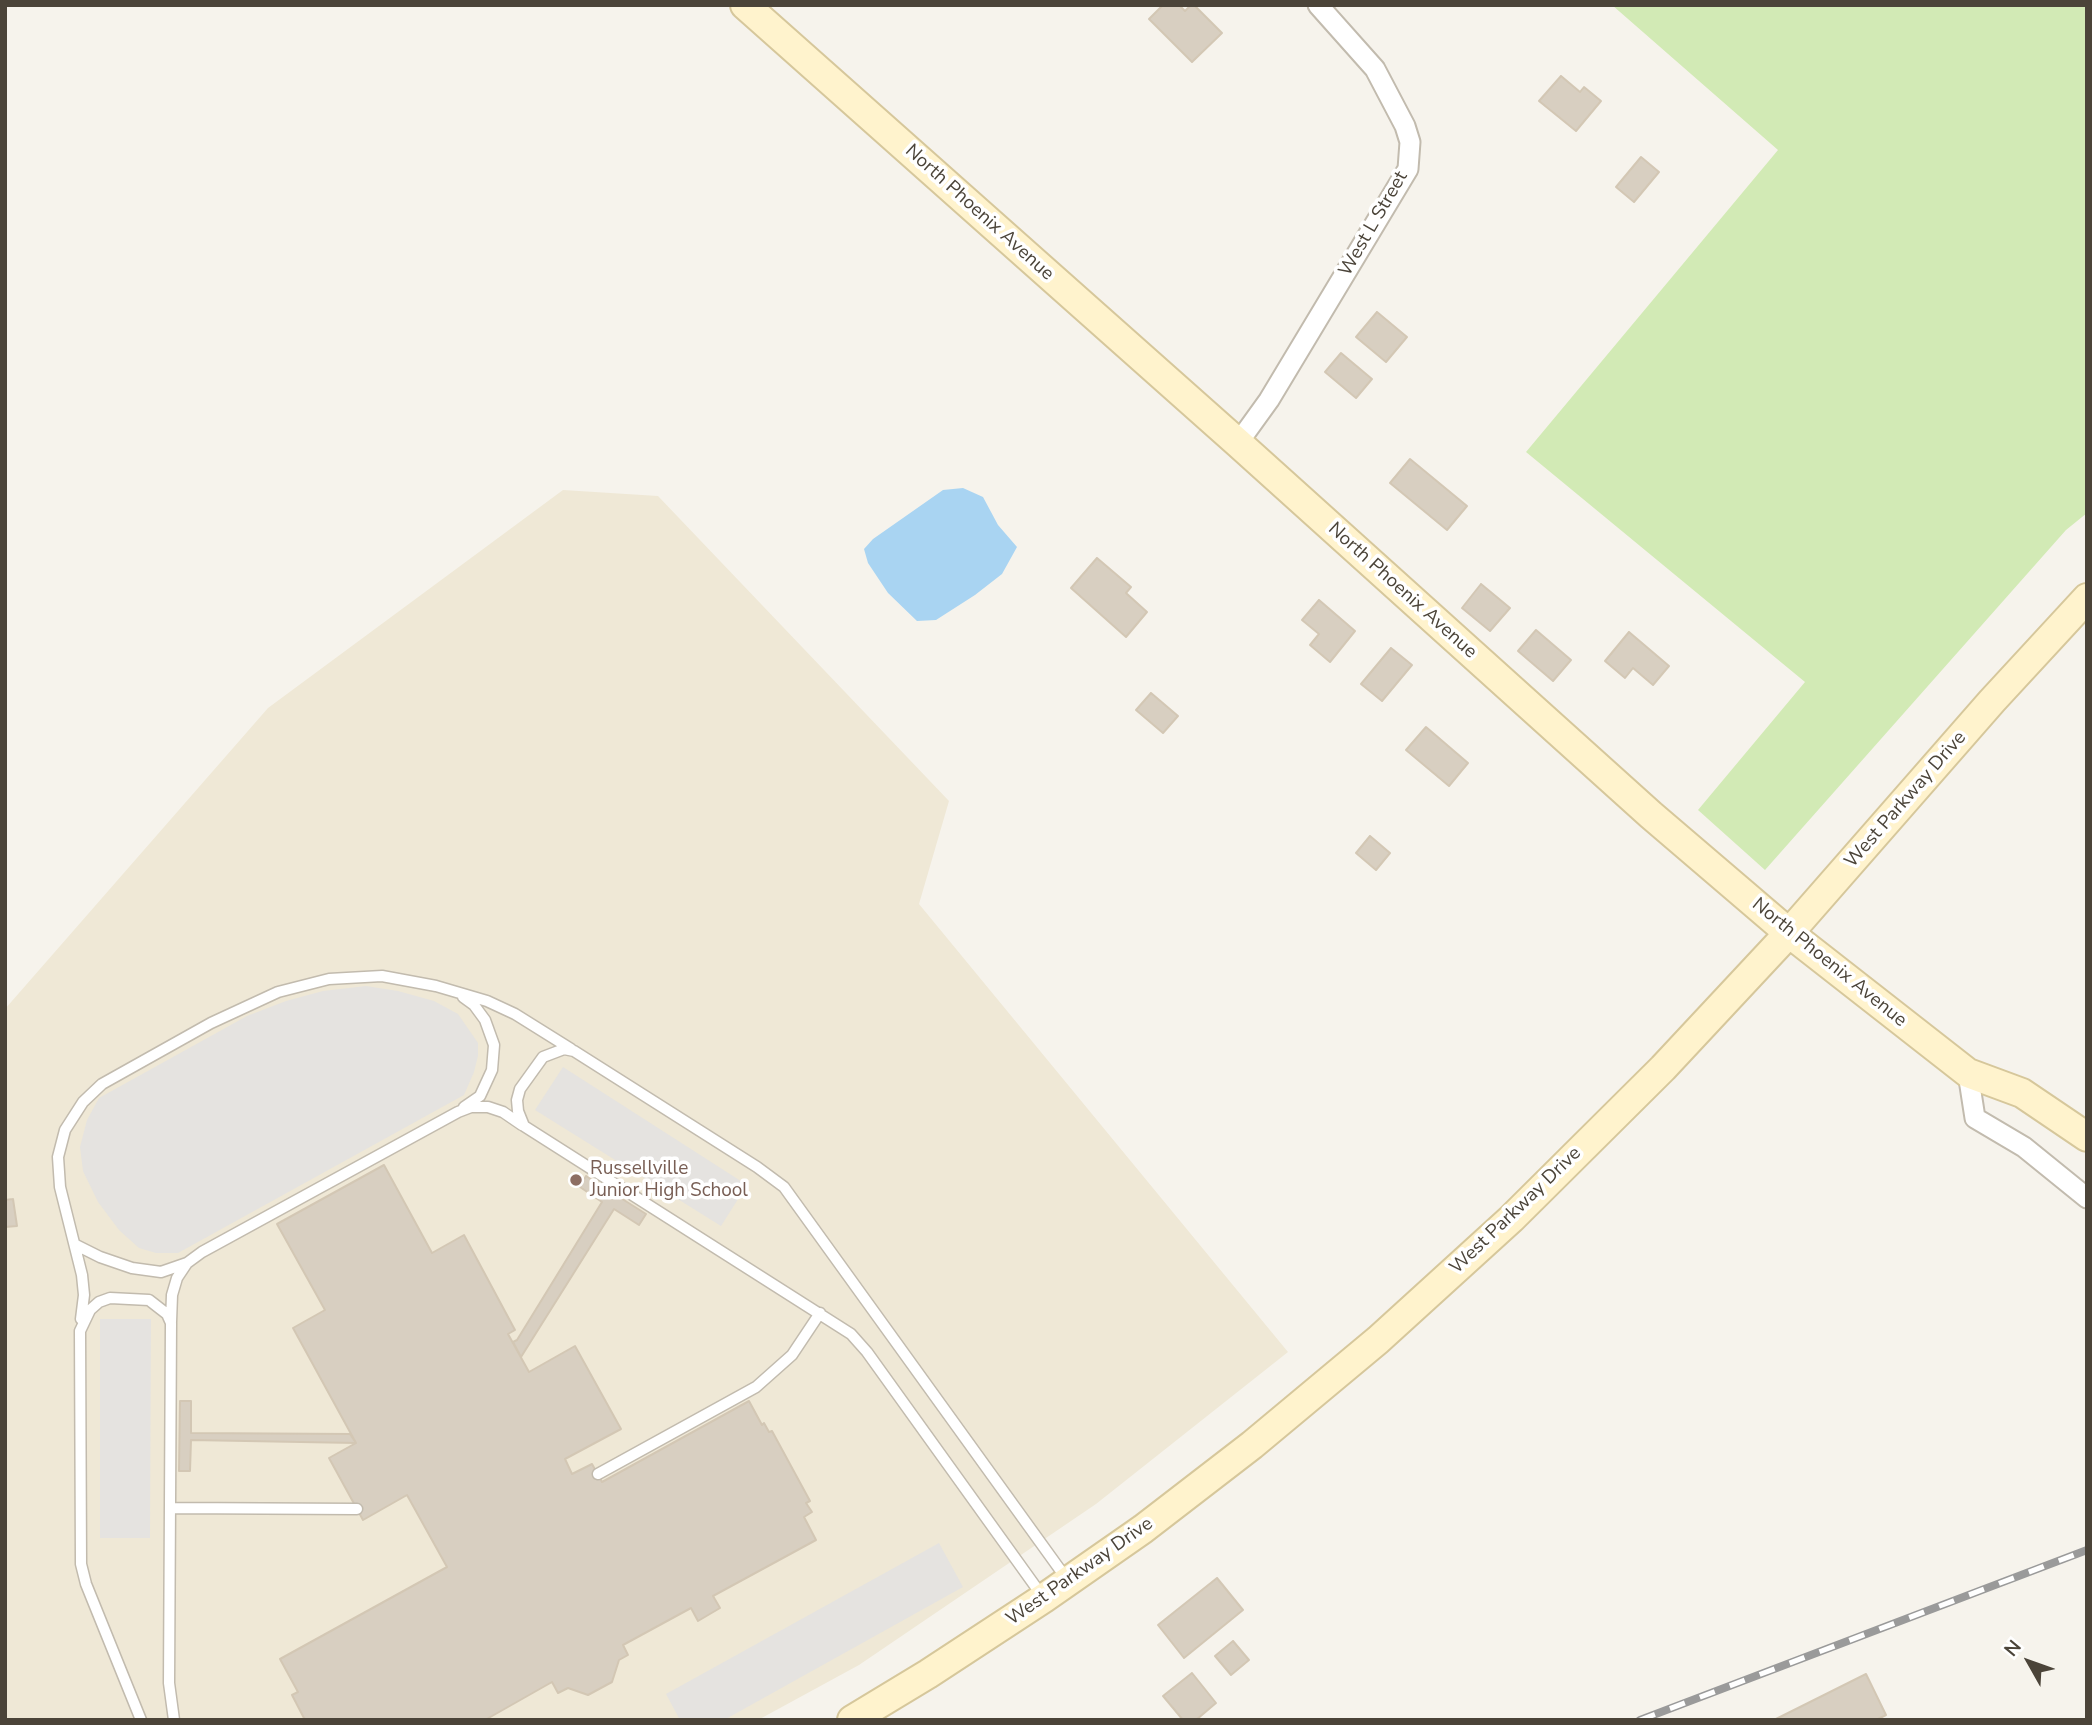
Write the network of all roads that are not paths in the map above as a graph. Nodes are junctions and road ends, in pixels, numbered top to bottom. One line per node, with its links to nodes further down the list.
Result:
1 (745, 5): 3 (street, North Phoenix Avenue)
2 (1318, 5): 3 (street, West L Street)
3 (1238, 443): 5 (street, North Phoenix Avenue)
4 (2087, 598): 5 (street, West Parkway Drive)
5 (1789, 933): 8 (street, North Phoenix Avenue); 21 (street, West Parkway Drive)
6 (458, 992): 7 (lane); 9 (lane); 13 (lane)
7 (574, 1051): 10 (lane); 21 (lane)
8 (1968, 1073): 11 (street, North Phoenix Avenue); 12 (street)
9 (458, 1112): 10 (lane); 14 (lane)
10 (524, 1126): 15 (lane)
11 (2087, 1137)
12 (2087, 1198)
13 (76, 1245): 14 (lane); 17 (lane)
14 (187, 1263): 16 (lane)
15 (820, 1313): 18 (lane); 22 (lane)
16 (171, 1323): 17 (lane); 19 (lane)
17 (80, 1331): 23 (lane)
18 (598, 1474)
19 (170, 1508): 20 (lane); 24 (lane)
20 (357, 1509)
21 (1069, 1581): 22 (street, West Parkway Drive)
22 (1044, 1598): 25 (street, West Parkway Drive)
23 (141, 1720)
24 (174, 1720)
25 (852, 1720)

